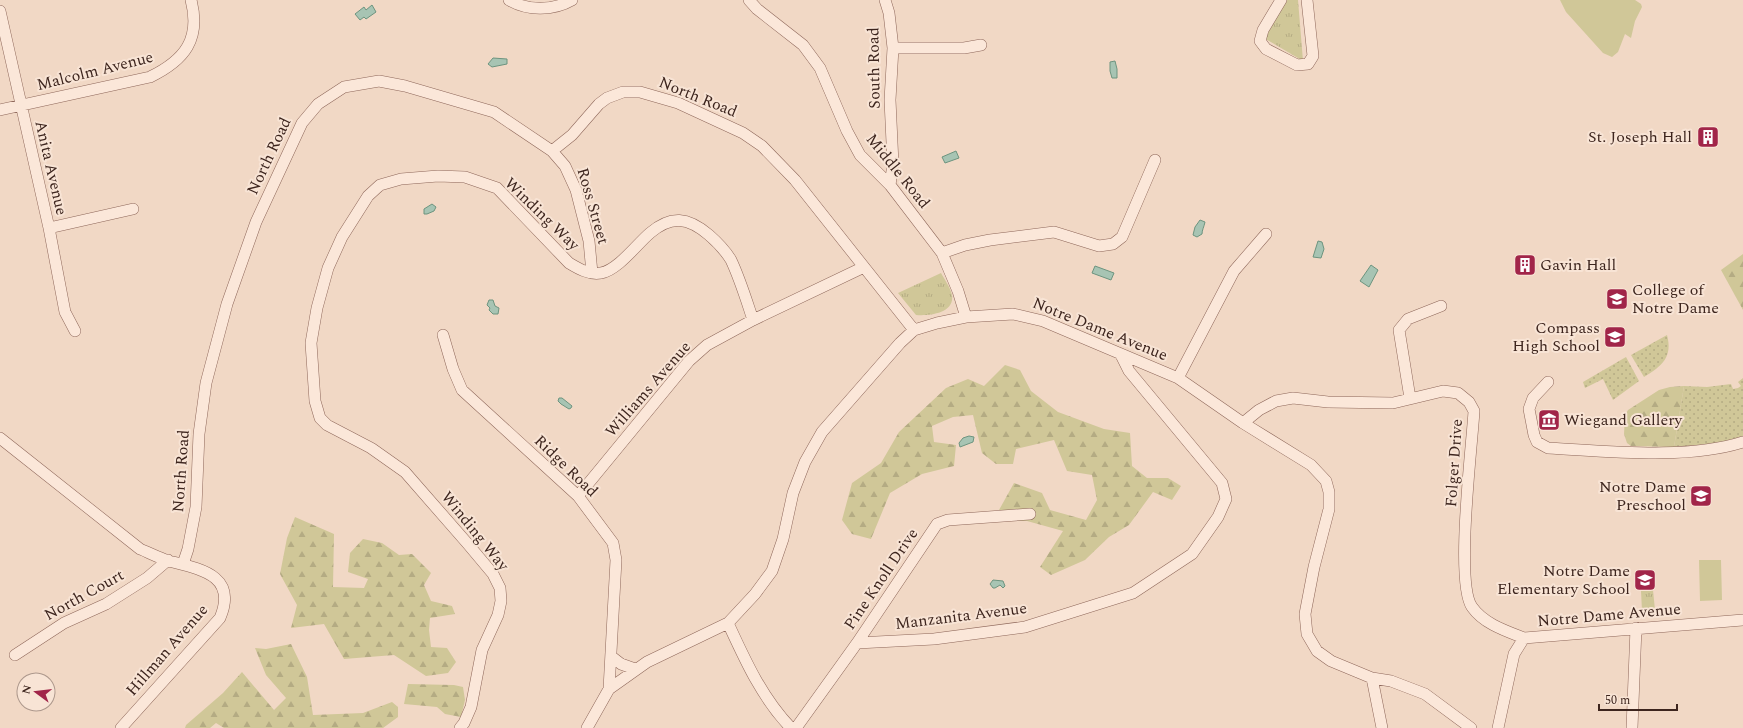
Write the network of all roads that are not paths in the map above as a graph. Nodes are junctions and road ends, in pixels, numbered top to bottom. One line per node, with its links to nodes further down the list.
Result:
1 (191, 0): 11 (street, Malcolm Avenue)
2 (508, 0): 3 (street)
3 (572, 0)
4 (749, 0): 15 (street, Middle Road)
5 (885, 0): 10 (street, South Road)
6 (1281, 0): 7 (street)
7 (1307, 0)
8 (0, 11): 11 (street, Anita Avenue)
9 (981, 46): 10 (street)
10 (893, 48): 15 (street, South Road)
11 (20, 106): 12 (street, Malcolm Avenue); 17 (street, Anita Avenue)
12 (0, 110)
13 (552, 151): 20 (street, North Road); 21 (street, Ross Street); 38 (street, North Road)
14 (1155, 160): 19 (street)
15 (890, 184): 19 (street, Middle Road)
16 (133, 209): 17 (street)
17 (49, 228): 26 (street, Anita Avenue)
18 (1266, 234): 29 (street)
19 (942, 253): 23 (street, Middle Road)
20 (864, 267): 24 (street, Williams Avenue); 25 (street, North Road)
21 (592, 274): 24 (street); 50 (street, Winding Way)
22 (1441, 306): 31 (street)
23 (966, 317): 25 (street, Notre Dame Avenue); 28 (street, Notre Dame Avenue)
24 (753, 320): 35 (street, Williams Avenue)
25 (914, 330): 40 (street, Notre Dame Avenue)
26 (74, 331)
27 (443, 335): 35 (street, Ridge Road)
28 (1121, 355): 29 (street, Notre Dame Avenue); 43 (street, Manzanita Avenue)
29 (1178, 378): 32 (street, Notre Dame Avenue)
30 (1548, 382): 34 (street)
31 (1410, 398): 32 (street, Folger Drive); 42 (street, Folger Drive)
32 (1243, 423): 47 (street, Notre Dame Avenue)
33 (0, 438): 37 (street)
34 (1743, 442)
35 (578, 496): 45 (street, Ridge Road)
36 (1030, 514): 43 (street, Pine Knoll Drive)
37 (168, 560): 38 (street); 44 (street, North Court)
38 (183, 564): 49 (street, Hillman Avenue)
39 (1743, 620): 41 (street, Notre Dame Avenue)
40 (728, 623): 46 (street, Notre Dame Avenue); 52 (street)
41 (1636, 628): 42 (street, Notre Dame Avenue); 57 (street)
42 (1524, 638): 56 (street, Notre Dame Avenue)
43 (857, 643): 53 (street, Pine Knoll Drive)
44 (15, 655)
45 (612, 657): 46 (street); 48 (street, Ridge Road)
46 (635, 669): 48 (street, Notre Dame Avenue)
47 (1372, 678): 54 (street); 55 (street, Notre Dame Avenue)
48 (609, 688): 51 (street, Notre Dame Avenue)
49 (121, 728)
50 (460, 728)
51 (587, 728)
52 (791, 728)
53 (796, 728)
54 (1382, 728)
55 (1471, 728)
56 (1498, 728)
57 (1632, 728)

